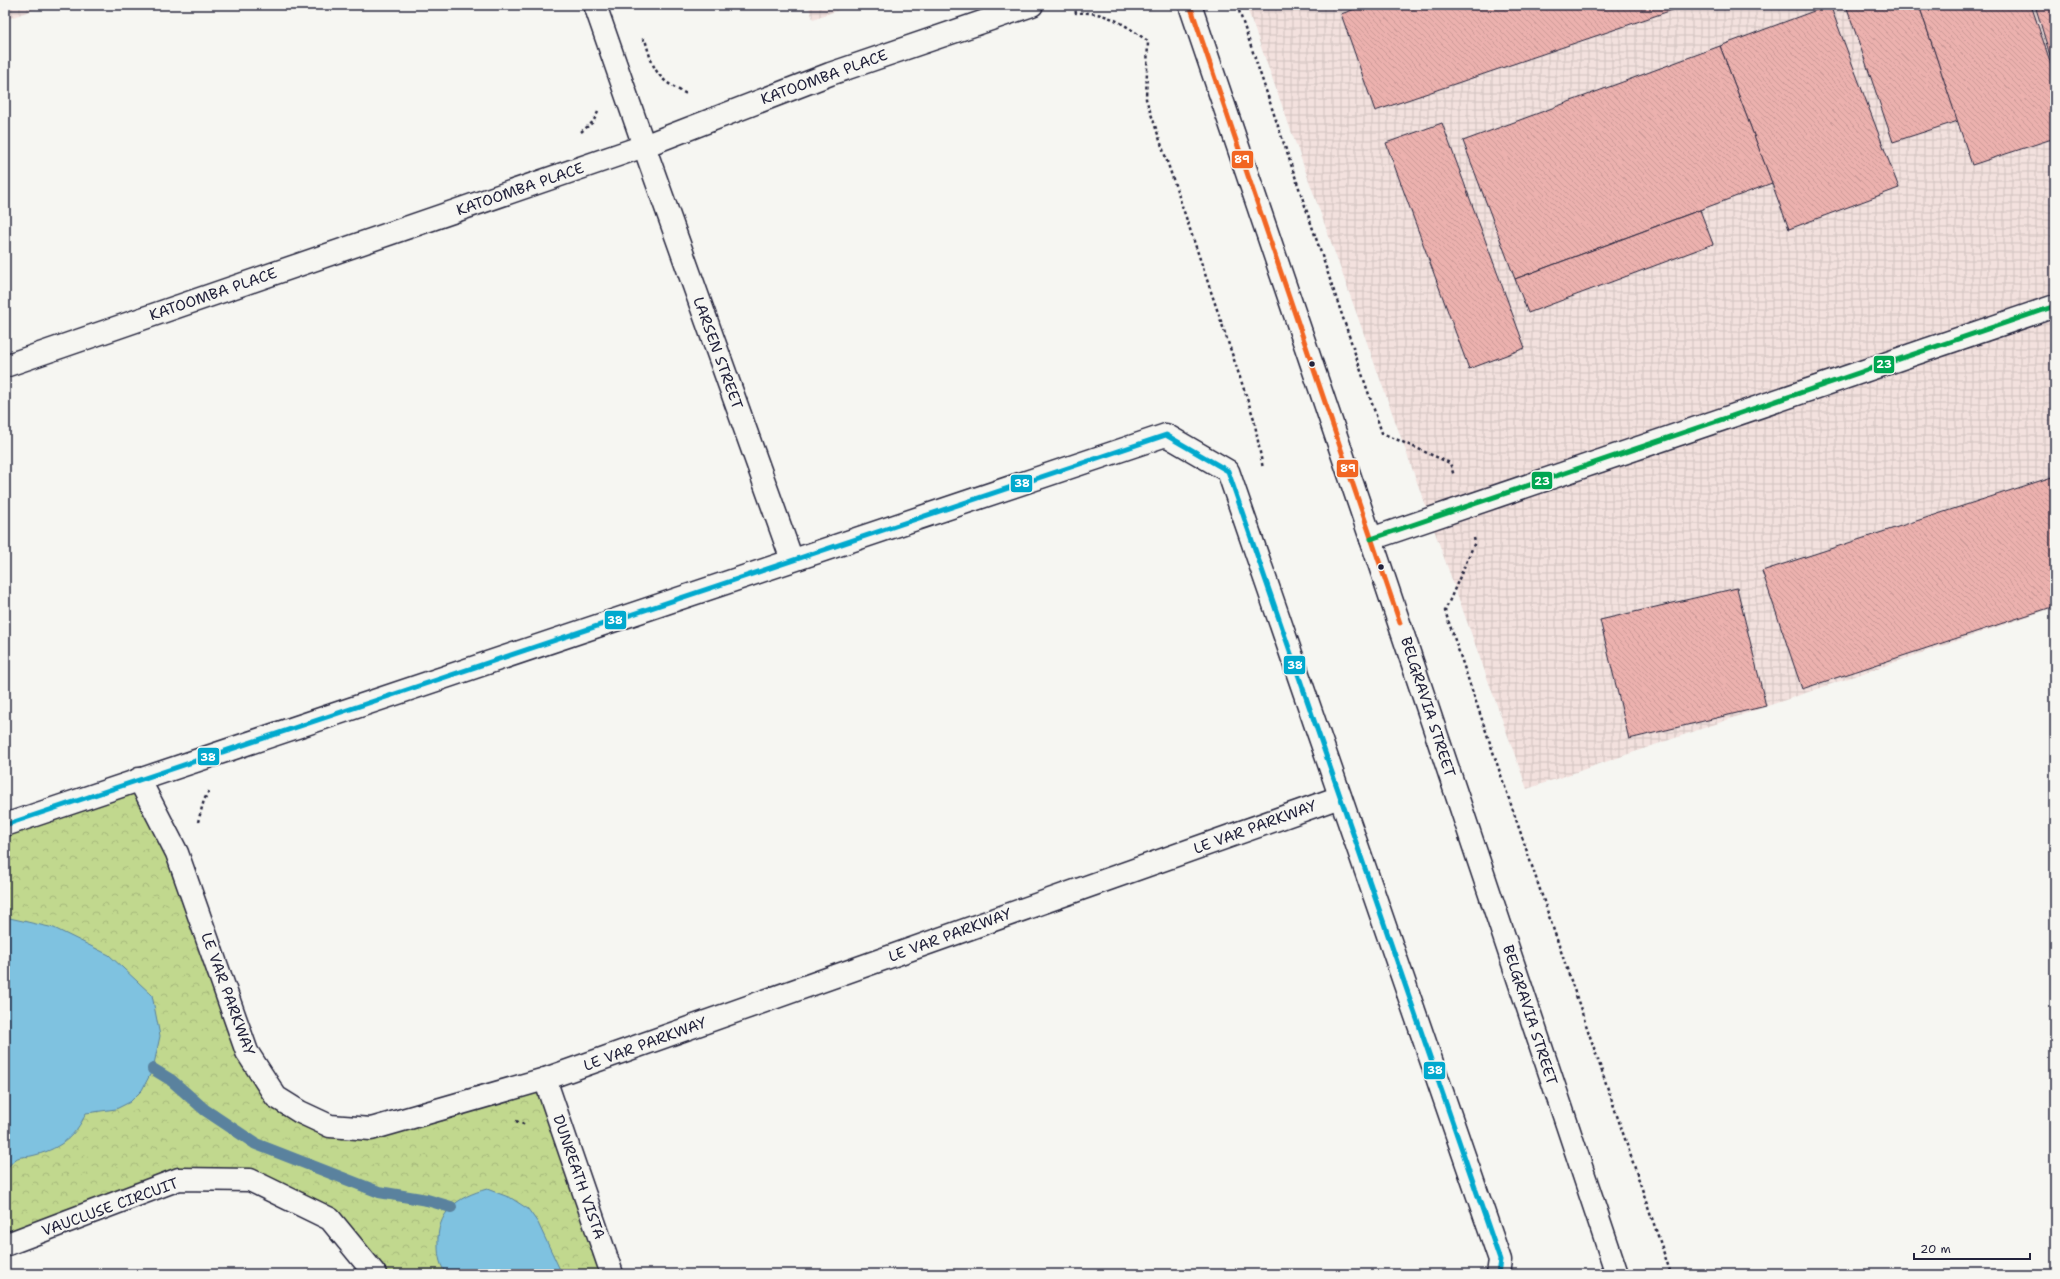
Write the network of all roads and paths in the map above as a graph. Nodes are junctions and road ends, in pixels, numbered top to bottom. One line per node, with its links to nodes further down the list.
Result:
1 (595, 5): 7 (street, LARSEN STREET)
2 (926, 5): 6 (path)
3 (1032, 5): 11 (street, KATOOMBA PLACE)
4 (1190, 5): 15 (street, BELGRAVIA STREET)
5 (1236, 5): 14 (path)
6 (911, 10)
7 (610, 48): 8 (path); 11 (street, LARSEN STREET)
8 (694, 97)
9 (600, 108): 10 (path)
10 (576, 135)
11 (644, 146): 13 (street, KATOOMBA PLACE); 16 (street, LARSEN STREET)
12 (2055, 306): 14 (street)
13 (5, 366)
14 (1464, 507): 15 (street); 28 (path)
15 (1371, 539): 27 (street, BELGRAVIA STREET)
16 (792, 560): 17 (street); 18 (street)
17 (139, 779): 19 (street); 20 (street, LE VAR PARKWAY)
18 (1340, 797): 20 (street, LE VAR PARKWAY); 26 (street)
19 (5, 825)
20 (545, 1079): 25 (street, DUNREATH VISTA)
21 (509, 1118): 22 (path)
22 (529, 1126)
23 (5, 1245): 24 (street, VAUCLUSE CIRCUIT)
24 (375, 1274)
25 (612, 1274)
26 (1498, 1274)
27 (1617, 1274)
28 (1671, 1274)

